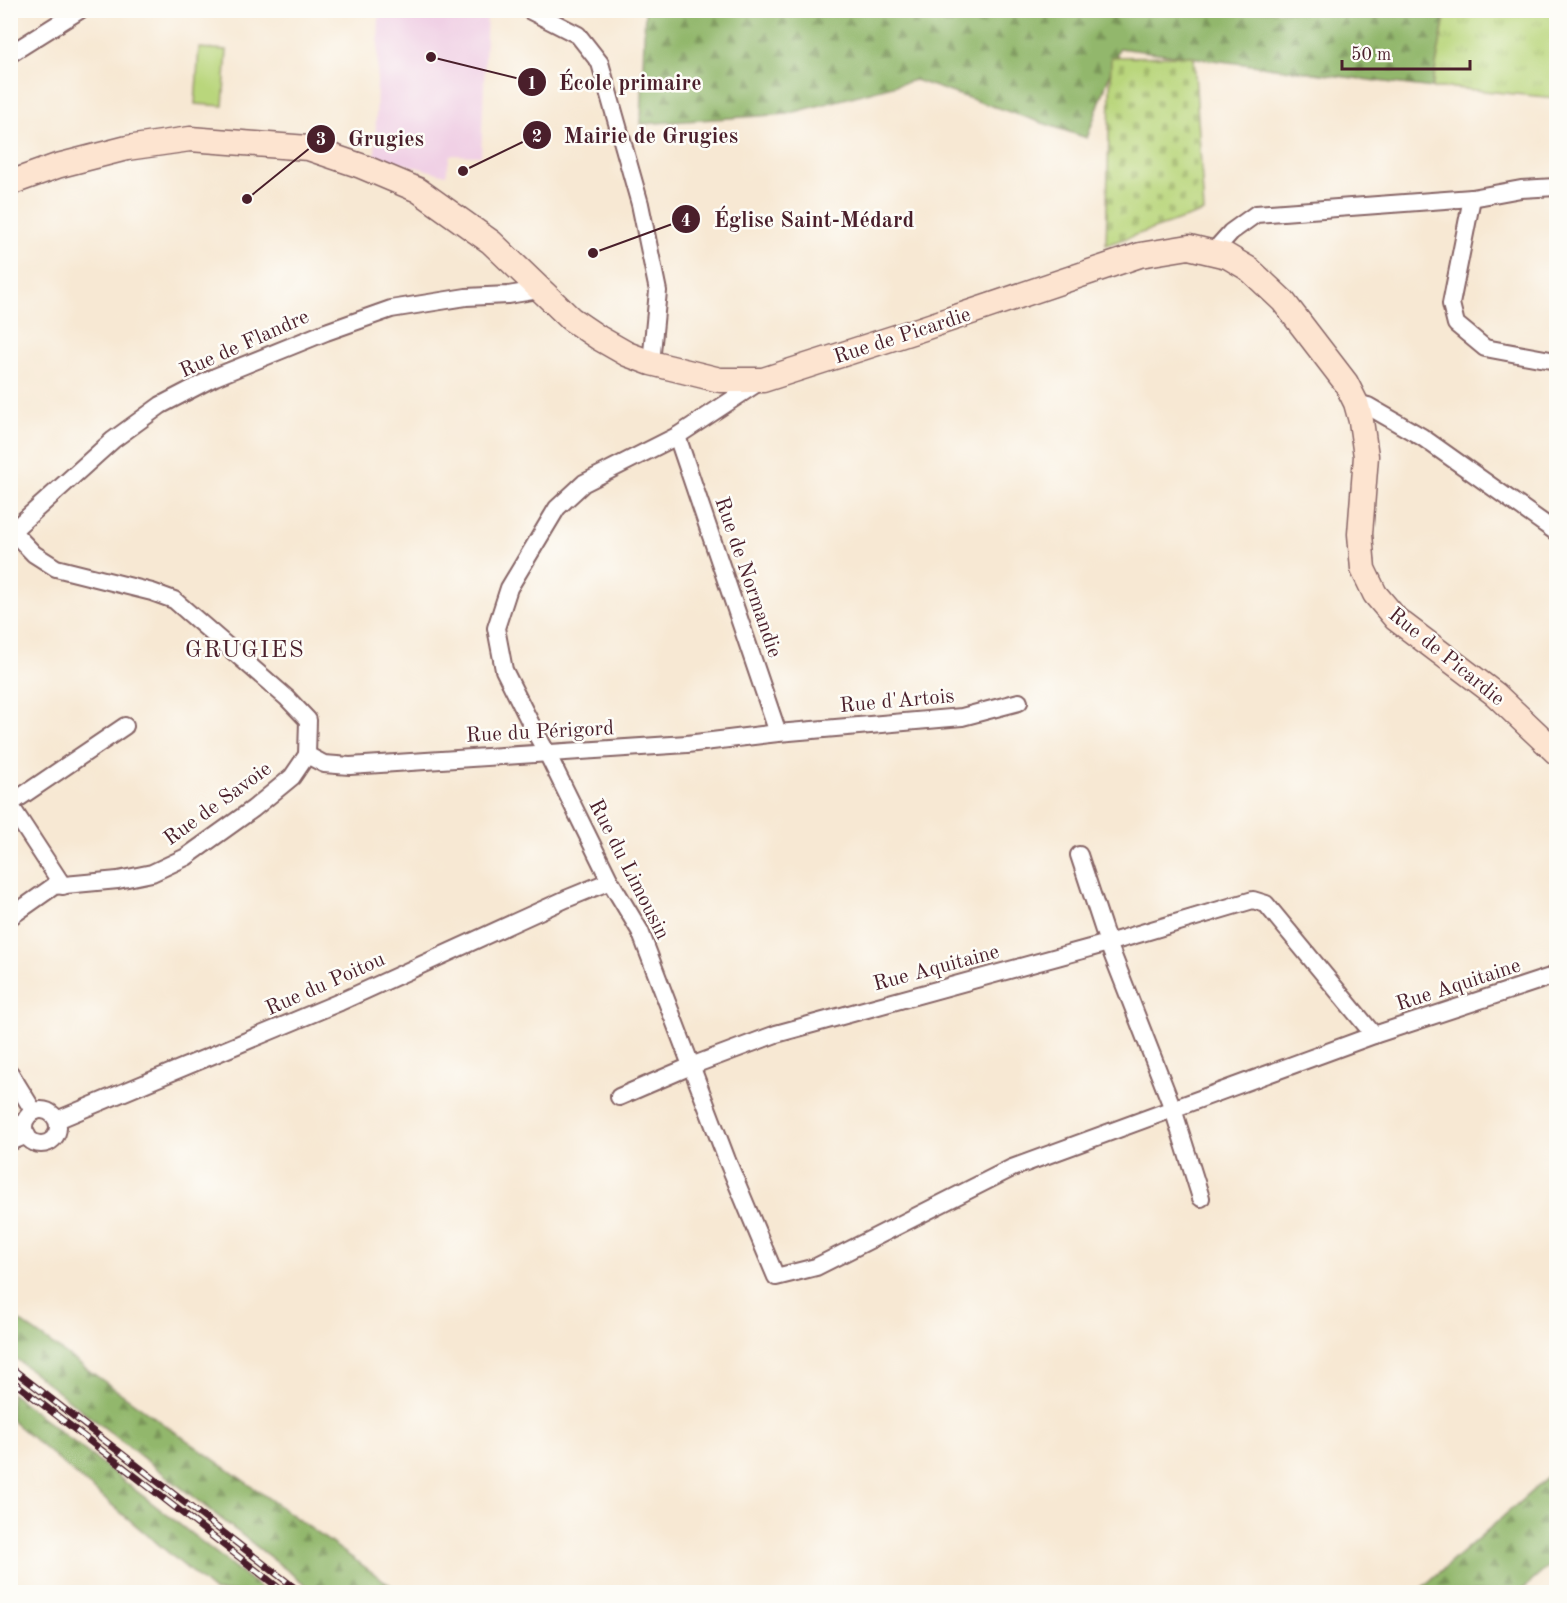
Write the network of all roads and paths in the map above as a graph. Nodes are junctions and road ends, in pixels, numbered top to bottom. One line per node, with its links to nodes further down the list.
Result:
1 (80, 10): 3 (street)
2 (538, 12): 10 (street)
3 (10, 54)
4 (10, 183): 8 (street, Rue de Picardie)
5 (1557, 187): 6 (street)
6 (1472, 198): 7 (street); 9 (street)
7 (1213, 252): 11 (street, Rue de Picardie); 12 (street, Rue de Picardie)
8 (539, 290): 10 (street, Rue de Picardie); 14 (street, Rue de Flandre)
9 (1557, 361)
10 (651, 363): 11 (street, Rue de Picardie)
11 (763, 380): 13 (street, Rue du Limousin)
12 (1356, 403): 15 (street); 19 (street, Rue de Picardie)
13 (677, 436): 18 (street, Rue de Normandie); 20 (street, Rue du Limousin)
14 (11, 532): 21 (street)
15 (1557, 532)
16 (1019, 702): 18 (street, Rue d'Artois)
17 (125, 726): 22 (street)
18 (778, 733): 20 (street, Rue du Périgord)
19 (1557, 752)
20 (547, 753): 21 (street, Rue du Périgord); 24 (street, Rue du Limousin)
21 (307, 755): 25 (street, Rue de Savoie)
22 (10, 805): 25 (street)
23 (1079, 855): 27 (street)
24 (610, 882): 30 (street, Rue du Limousin); 35 (street, Rue du Poitou)
25 (63, 885): 26 (street, Rue de Savoie)
26 (10, 917)
27 (1108, 943): 29 (street, Rue Aquitaine); 30 (street, Rue Aquitaine); 33 (street)
28 (1557, 975): 29 (street, Rue Aquitaine)
29 (1374, 1035): 33 (street, Rue Aquitaine)
30 (691, 1066): 32 (street, Rue Aquitaine); 39 (street, Rue du Limousin)
31 (10, 1074): 34 (street)
32 (619, 1097)
33 (1173, 1109): 38 (street); 39 (street, Rue Aquitaine)
34 (34, 1112): 35 (street); 36 (street)
35 (57, 1120): 36 (street)
36 (27, 1135): 37 (street)
37 (10, 1142)
38 (1201, 1198)
39 (859, 1247)

